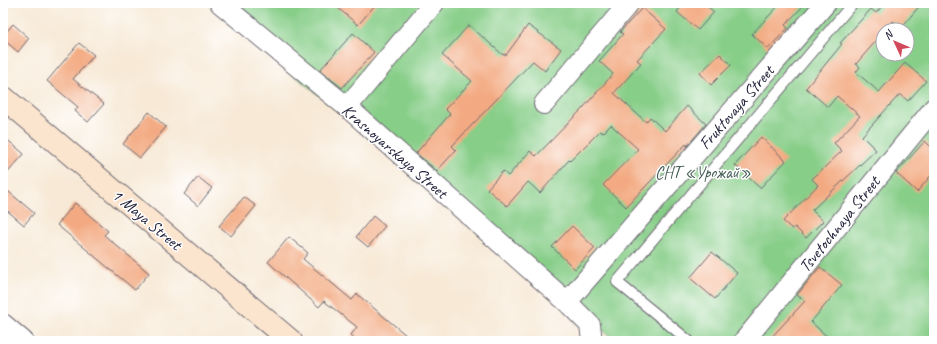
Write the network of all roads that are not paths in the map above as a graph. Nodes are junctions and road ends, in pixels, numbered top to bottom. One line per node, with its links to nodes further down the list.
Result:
1 (434, 3): 8 (street)
2 (629, 3): 7 (street)
3 (826, 3): 10 (street, Fruktovaya Street)
4 (853, 3): 15 (lane)
5 (227, 5): 8 (street, Krasnoyarskaya Street)
6 (3, 97): 13 (street, 1 Maya Street)
7 (544, 104)
8 (347, 108): 10 (street, Krasnoyarskaya Street)
9 (934, 108): 16 (street, Tsvetochnaya Street)
10 (567, 302): 14 (street, Krasnoyarskaya Street)
11 (3, 324): 12 (street)
12 (23, 341)
13 (291, 341)
14 (592, 341)
15 (689, 341)
16 (744, 341)

